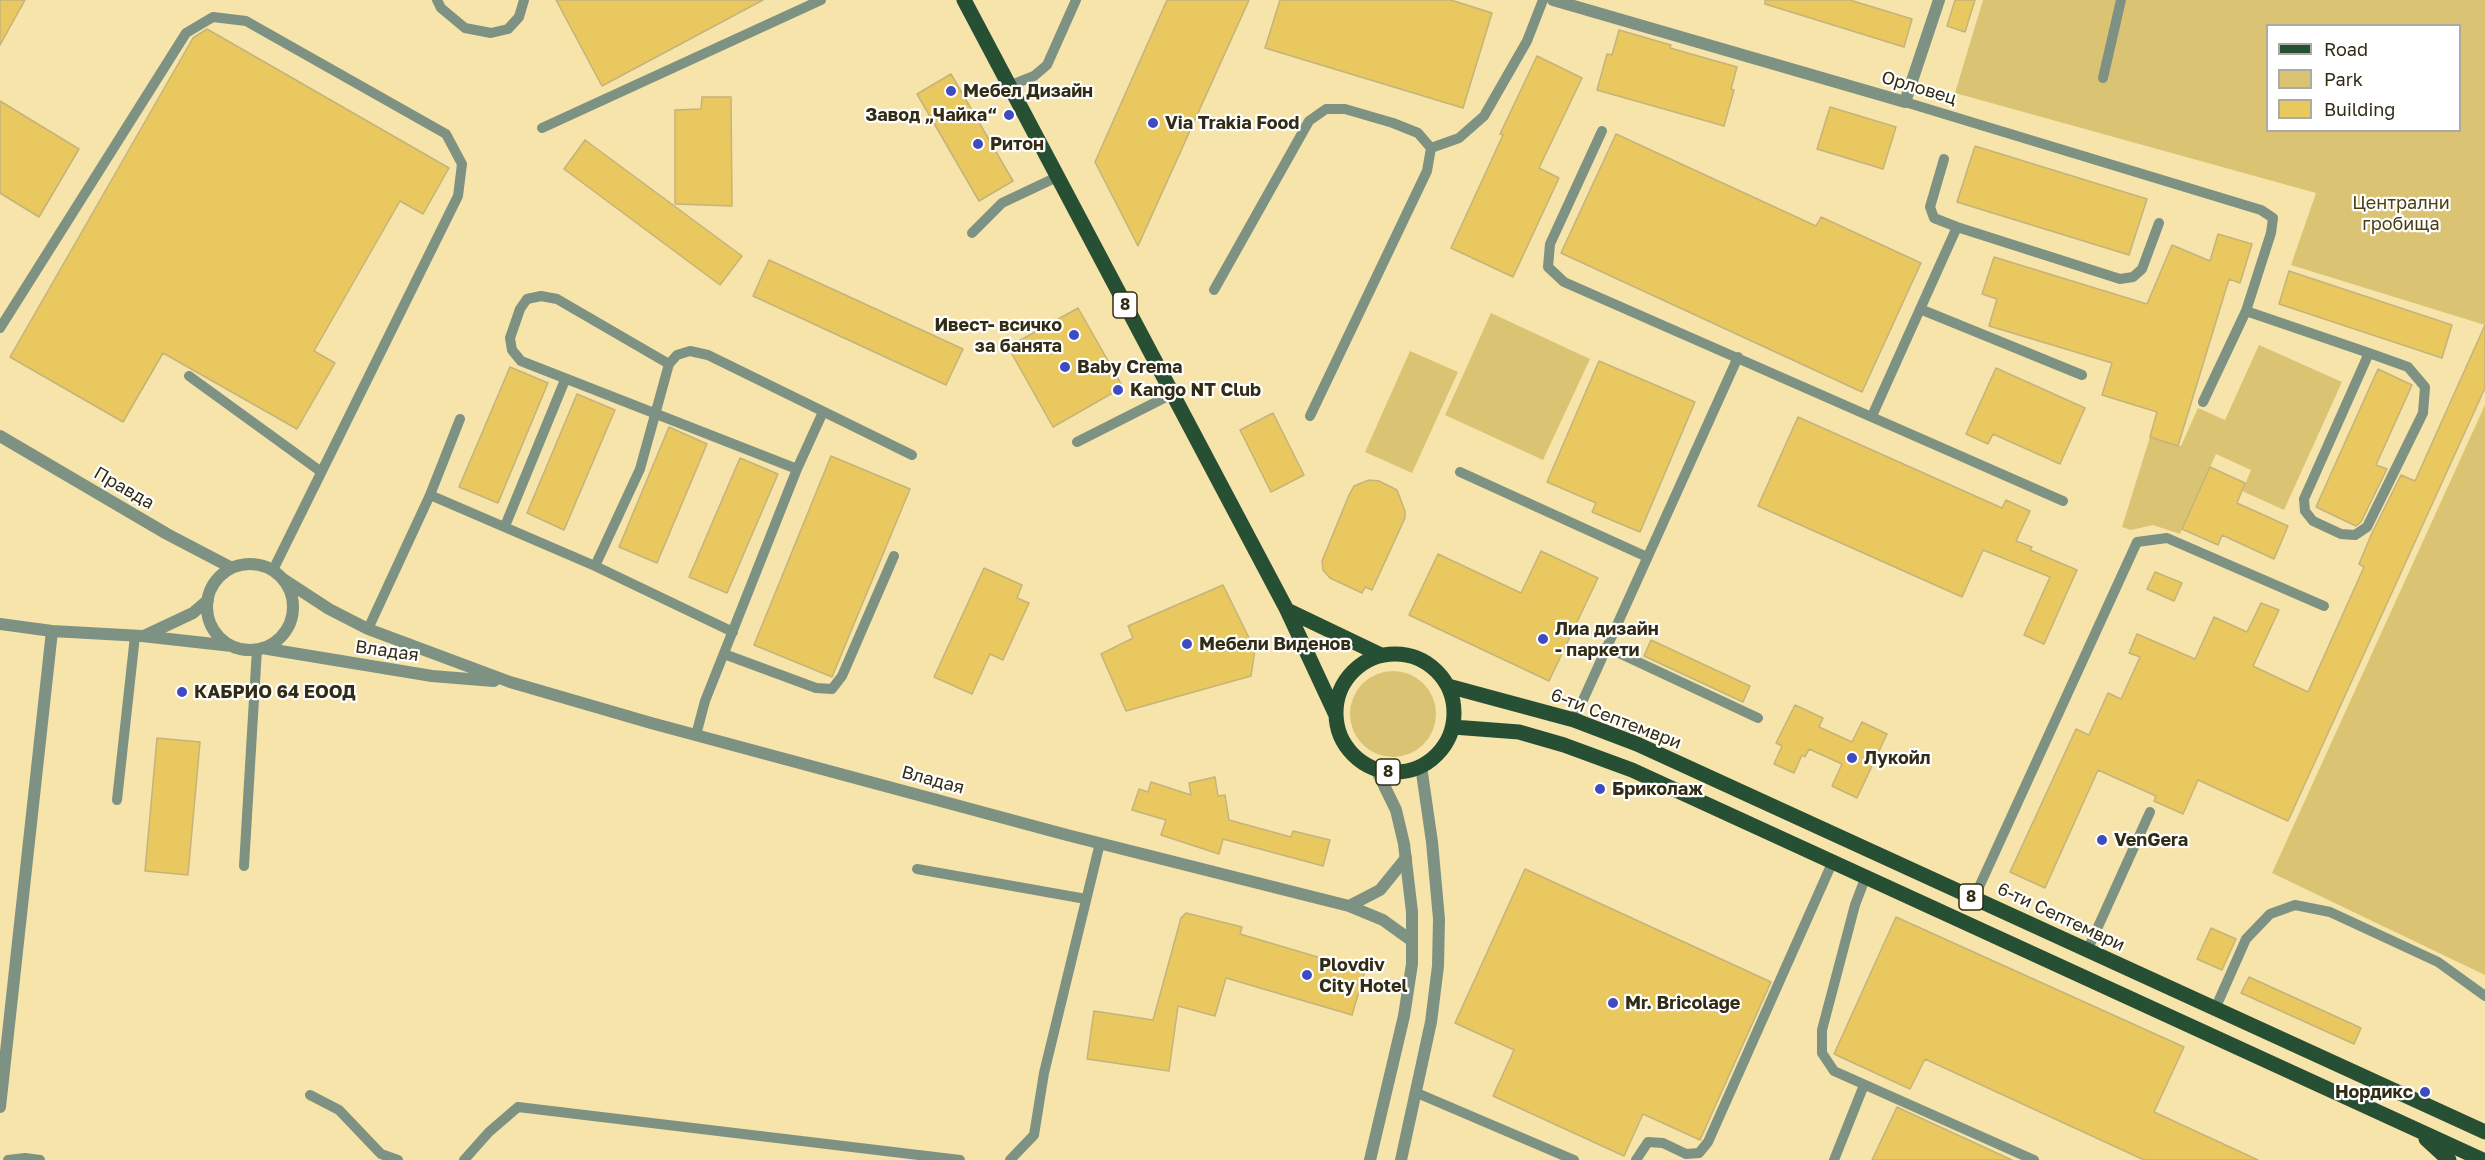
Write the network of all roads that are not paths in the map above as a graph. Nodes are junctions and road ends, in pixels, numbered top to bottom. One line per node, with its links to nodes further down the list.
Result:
1 (437, 0): 2 (lane)
2 (524, 0)
3 (821, 0): 13 (lane)
4 (964, 0): 11 (main road, 8)
5 (1076, 0): 11 (lane)
6 (1543, 0): 15 (lane)
7 (1553, 0): 12 (street, Орловец)
8 (1937, 0): 12 (street)
9 (2121, 0): 10 (lane)
10 (2103, 78)
11 (1009, 86): 17 (main road, 8)
12 (1905, 102): 23 (lane, Орловец)
13 (542, 128)
14 (1602, 131): 26 (lane)
15 (1431, 148): 21 (lane); 35 (lane)
16 (1944, 159): 19 (lane)
17 (1057, 177): 20 (lane); 31 (main road, 8)
18 (2159, 223): 19 (lane)
19 (1957, 227): 22 (lane)
20 (972, 233)
21 (1214, 290)
22 (1920, 309): 28 (lane); 36 (lane)
23 (2246, 311): 25 (lane); 32 (lane)
24 (0, 328): 42 (lane)
25 (2369, 353): 25 (lane)
26 (1738, 357): 36 (lane); 48 (lane)
27 (669, 364): 30 (lane); 33 (lane); 34 (lane)
28 (2082, 375)
29 (189, 376): 42 (lane)
30 (565, 380): 33 (lane); 46 (lane)
31 (1172, 394): 39 (lane); 55 (main road, 8)
32 (2203, 402)
33 (656, 412): 41 (lane); 49 (lane)
34 (822, 412): 40 (lane); 41 (lane)
35 (1310, 416)
36 (1872, 416): 45 (lane)
37 (460, 420): 44 (lane)
38 (0, 436): 50 (street, Правда)
39 (1077, 442)
40 (912, 455)
41 (797, 469): 59 (lane)
42 (320, 471): 51 (lane)
43 (1460, 472): 48 (lane)
44 (430, 495): 46 (lane); 57 (lane)
45 (2063, 501)
46 (505, 526): 49 (lane)
47 (894, 556): 64 (lane)
48 (1647, 558): 62 (lane)
49 (595, 566): 59 (lane)
50 (232, 568): 51 (street); 53 (street, Владая)
51 (273, 570): 52 (street, Владая)
52 (283, 579): 57 (street, Владая); 63 (street, Владая)
53 (208, 600): 60 (street, Владая); 61 (street)
54 (2324, 606): 83 (lane)
55 (1287, 610): 65 (main road); 68 (main road, 8)
56 (0, 624): 58 (street, Владая)
57 (368, 629): 66 (street, Владая)
58 (52, 631): 60 (street, Владая); 93 (street)
59 (733, 632): 64 (lane)
60 (138, 636): 61 (street, Владая); 75 (lane)
61 (233, 646): 63 (street, Владая)
62 (1606, 647): 69 (lane); 70 (lane)
63 (259, 649): 66 (street, Владая); 80 (lane)
64 (724, 654): 72 (lane)
65 (1381, 655): 67 (main road); 68 (main road)
66 (510, 682): 72 (street, Владая)
67 (1448, 686): 70 (main road, 6-ти Септември / 8); 71 (main road)
68 (1335, 713): 74 (main road, 8)
69 (1758, 718)
70 (1574, 720): 83 (main road, 6-ти Септември / 8)
71 (1453, 727): 73 (main road, 8); 79 (main road, 8)
72 (696, 735): 77 (street, Владая)
73 (1421, 766): 74 (main road, 8); 91 (street)
74 (1376, 769): 78 (street)
75 (117, 800)
76 (2150, 812): 87 (lane)
77 (1100, 843): 84 (lane); 85 (street, Владая)
78 (1406, 858): 85 (street); 86 (street)
79 (1833, 861): 82 (main road, 8); 105 (lane)
80 (244, 866)
81 (917, 870): 84 (lane)
82 (1866, 876): 90 (lane); 94 (main road, 8)
83 (1974, 898): 87 (main road, 6-ти Септември / 8)
84 (1086, 899): 101 (lane)
85 (1349, 906): 86 (street, Владая)
86 (1412, 941): 102 (street)
87 (2087, 951): 89 (main road, 6-ти Септември / 8)
88 (2485, 996): 89 (lane)
89 (2215, 1009): 95 (main road, 6-ти Септември / 8)
90 (1864, 1085): 106 (lane); 107 (lane)
91 (1417, 1093): 103 (street); 104 (lane)
92 (310, 1095): 98 (lane)
93 (0, 1107)
94 (2415, 1128): 108 (main road, 8); 109 (main road, 8)
95 (2485, 1132)
96 (8, 1160): 97 (lane)
97 (40, 1160)
98 (398, 1160)
99 (464, 1160): 100 (lane)
100 (960, 1160)
101 (1010, 1160)
102 (1370, 1160)
103 (1401, 1160)
104 (1574, 1160)
105 (1636, 1160)
106 (1834, 1160)
107 (2034, 1160)
108 (2449, 1160)
109 (2483, 1160)

